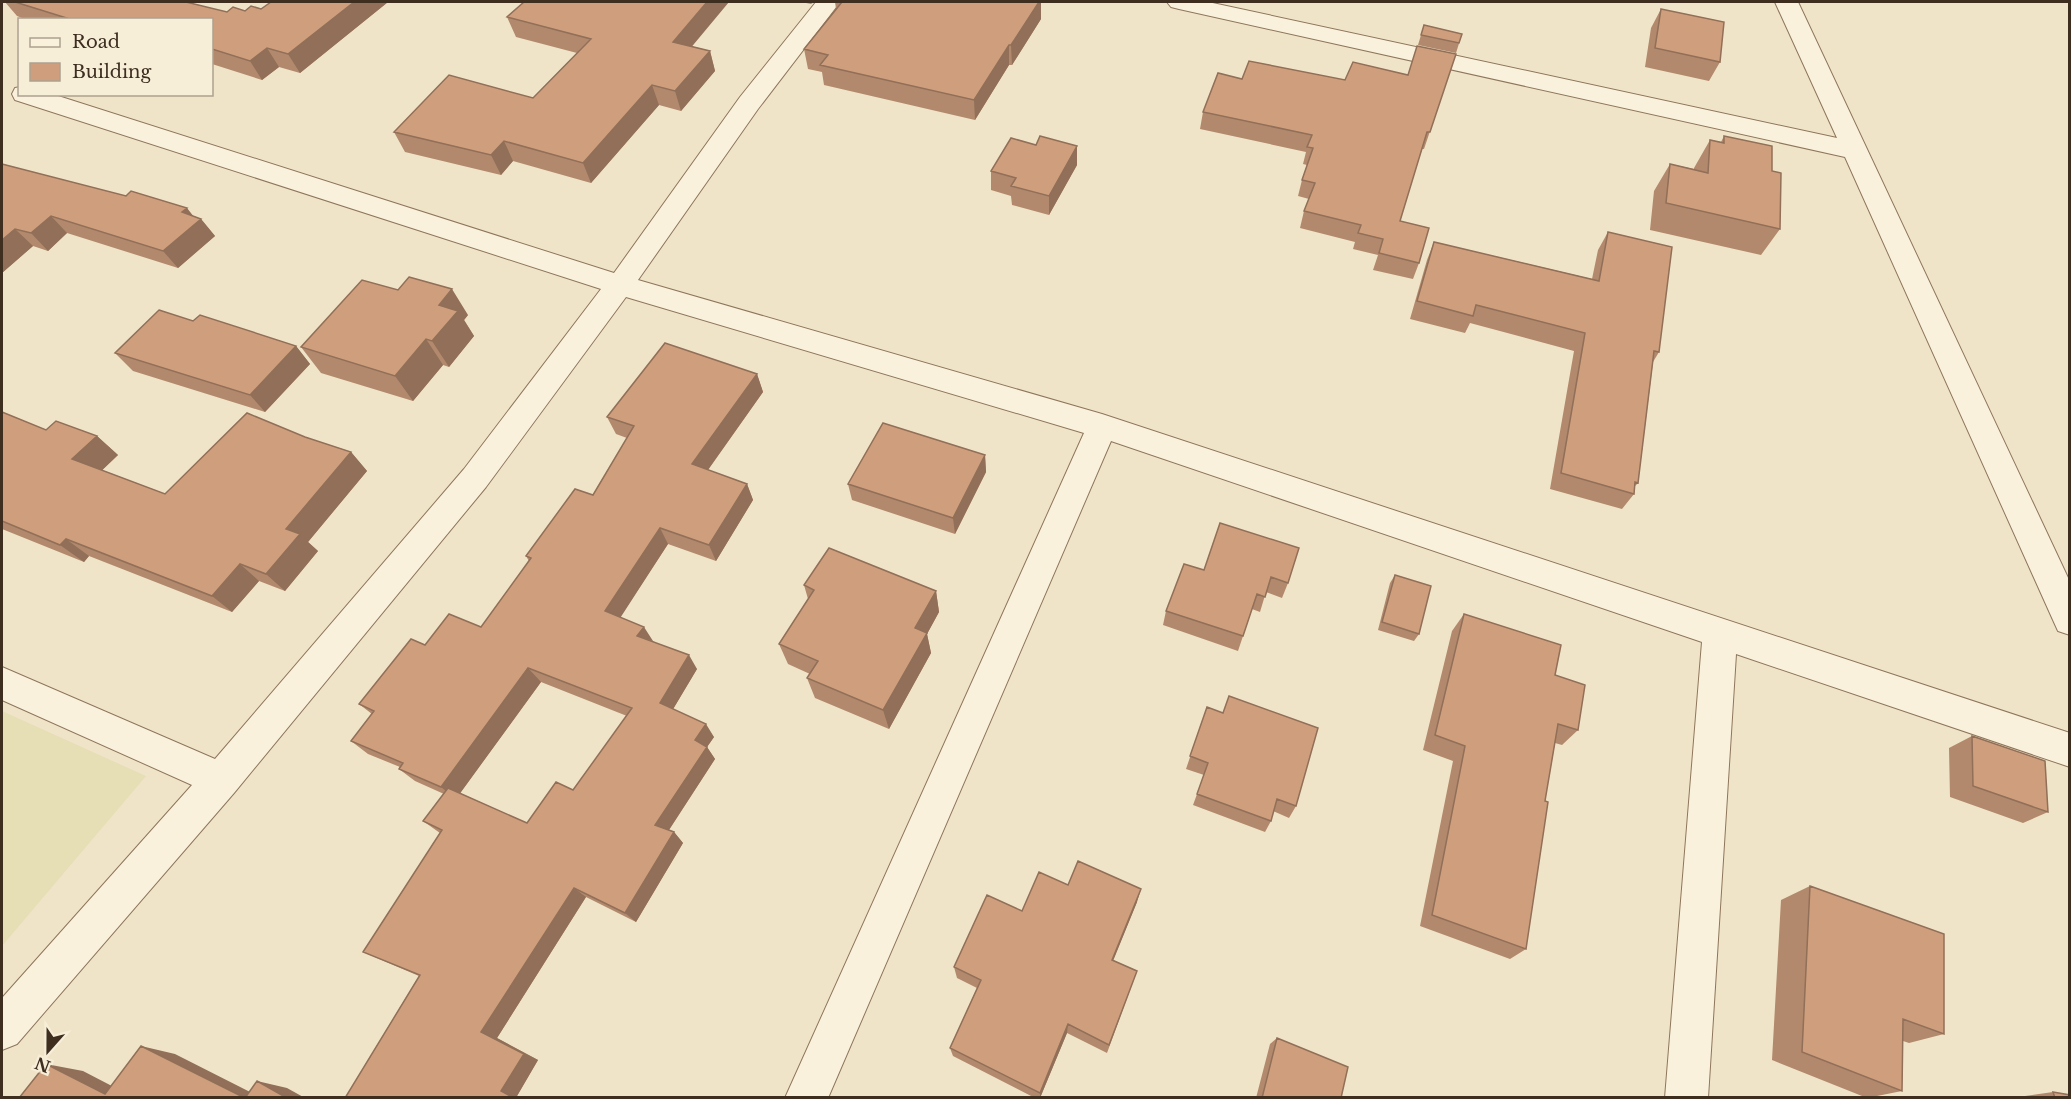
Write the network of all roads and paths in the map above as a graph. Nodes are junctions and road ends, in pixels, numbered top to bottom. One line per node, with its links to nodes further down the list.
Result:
1 (828, 2): 8 (street)
2 (1179, 2): 7 (street)
3 (1788, 2): 7 (street)
4 (2, 87): 5 (street)
5 (18, 92)
6 (30, 96): 8 (street)
7 (1855, 151): 10 (street)
8 (620, 285): 9 (street); 14 (street)
9 (1102, 426): 11 (street); 16 (street)
10 (2070, 620)
11 (1720, 633): 13 (street); 17 (street)
12 (2, 683): 14 (street)
13 (2070, 750)
14 (221, 780): 15 (street)
15 (2, 1029)
16 (806, 1098)
17 (1686, 1098)

